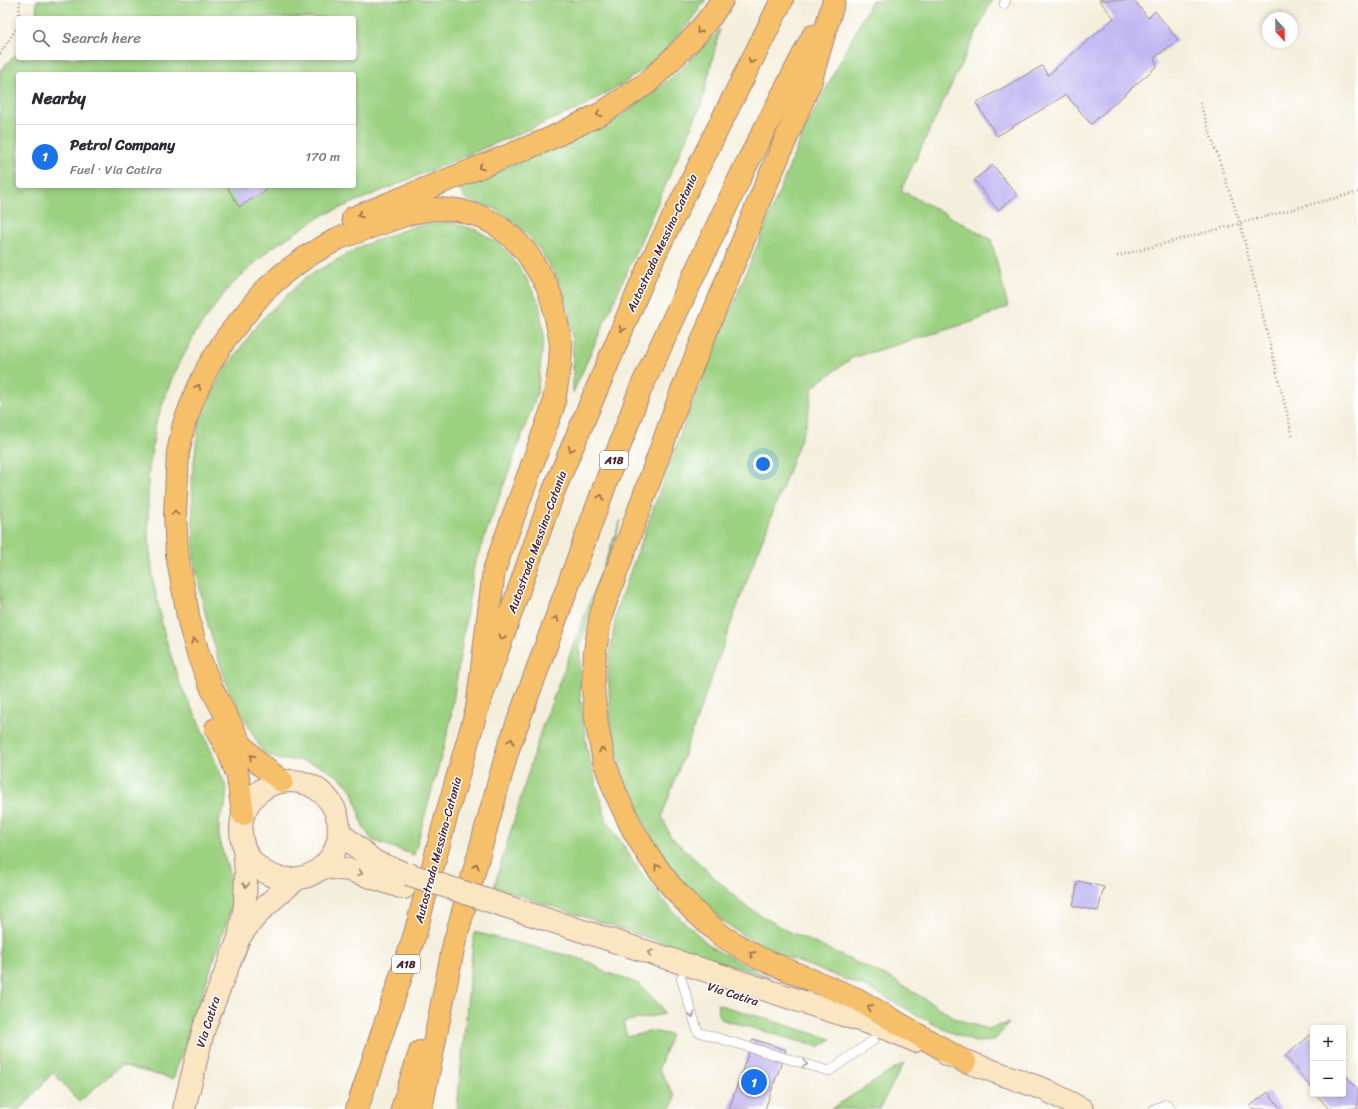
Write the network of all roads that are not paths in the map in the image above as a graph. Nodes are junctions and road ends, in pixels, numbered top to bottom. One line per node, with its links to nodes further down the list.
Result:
1 (722, 0): 6 (highway, one-way to 6)
2 (781, 0): 4 (highway, Autostrada Messina-Catania / A18, one-way to 4)
3 (833, 0): 15 (highway, A18, one-way to 3); 18 (highway, one-way to 3)
4 (477, 709): 5 (highway, one-way to 4); 7 (highway, Autostrada Messina-Catania / A18)
5 (282, 781): 6 (main road); 8 (main road)
6 (243, 814): 9 (main road)
7 (446, 816): 20 (highway, Autostrada Messina-Catania / A18); 21 (highway)
8 (340, 832): 10 (main road); 12 (main road)
9 (243, 846): 11 (main road); 14 (main road, one-way to 14)
10 (322, 867): 11 (main road); 12 (main road, one-way to 12)
11 (297, 879): 14 (main road)
12 (406, 881): 13 (main road, bridge)
13 (506, 914): 16 (main road, Via Catira); 18 (main road, one-way to 13)
14 (239, 938): 19 (main road, Via Catira)
15 (454, 944): 22 (highway); 23 (highway, A18)
16 (681, 978): 17 (main road, Via Catira); 17 (lane, one-way to 17)
17 (874, 1040): 18 (main road, Via Catira)
18 (964, 1062): 24 (main road)
19 (184, 1109)
20 (357, 1109)
21 (370, 1109)
22 (402, 1109)
23 (421, 1109)
24 (1082, 1109)
25 (1154, 1109): 26 (lane)
26 (1171, 1109)

